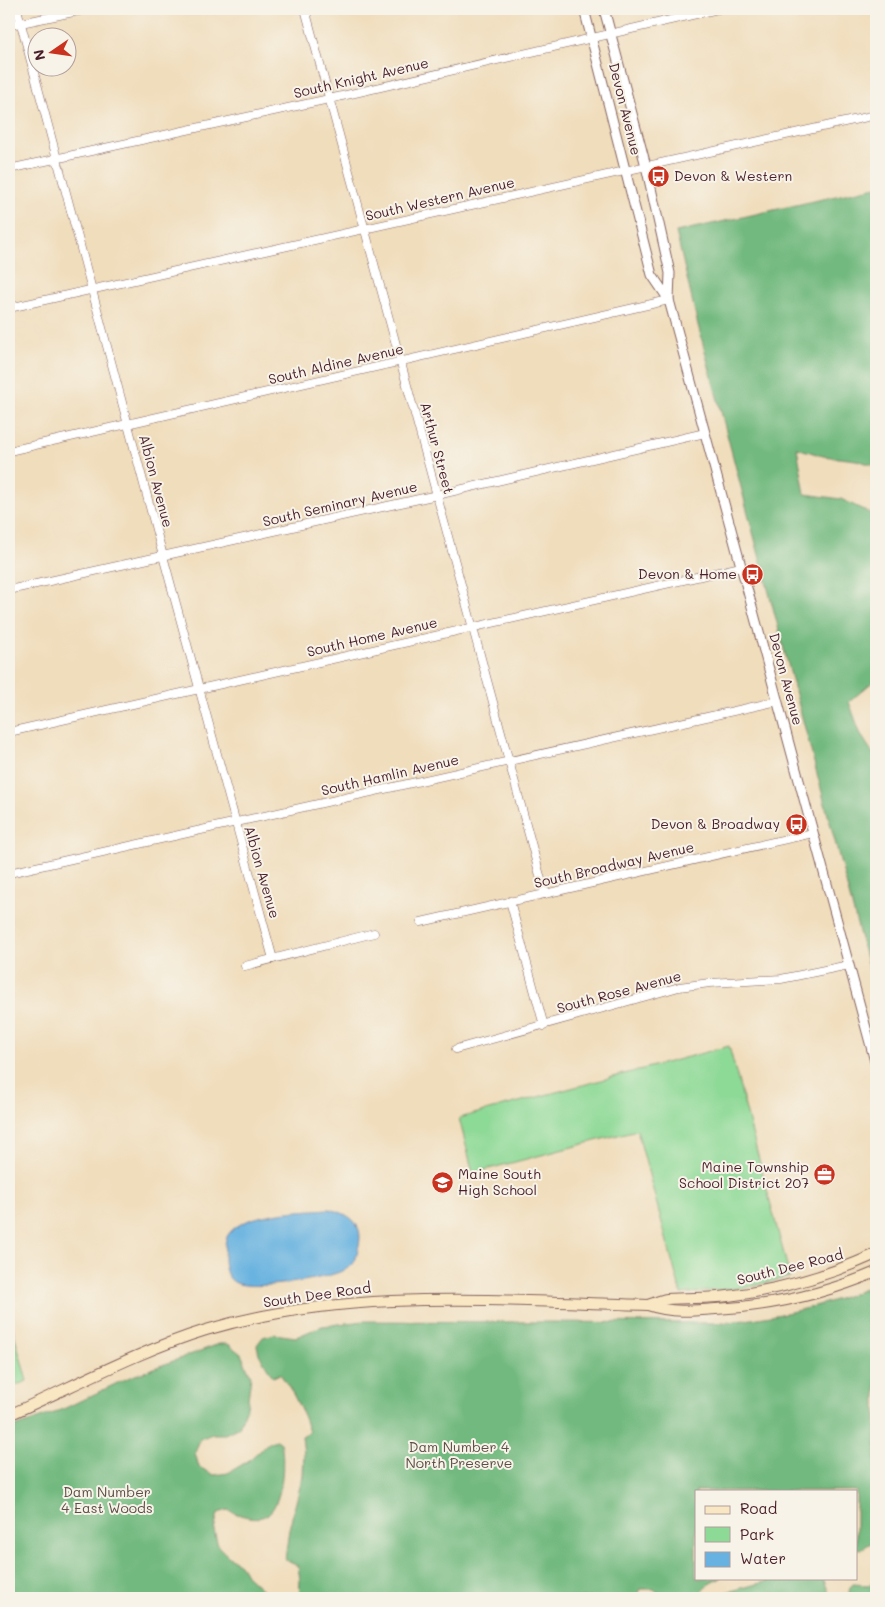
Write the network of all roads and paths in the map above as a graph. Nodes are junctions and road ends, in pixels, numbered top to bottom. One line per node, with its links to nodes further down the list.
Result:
1 (17, 9): 7 (street, Albion Avenue)
2 (88, 9): 7 (street)
3 (305, 9): 11 (street, Arthur Street)
4 (584, 9): 10 (street, Devon Avenue)
5 (604, 9): 9 (street, Devon Avenue)
6 (718, 9): 9 (street, South Knight Avenue)
7 (21, 24): 8 (street); 13 (street, Albion Avenue)
8 (9, 25)
9 (611, 33): 10 (street, South Knight Avenue); 14 (street, Devon Avenue)
10 (592, 37): 11 (street, South Knight Avenue); 16 (street, Devon Avenue)
11 (329, 98): 13 (street, South Knight Avenue); 17 (street, Arthur Street)
12 (876, 115): 14 (street, South Western Avenue)
13 (58, 157): 15 (street, South Knight Avenue); 18 (street, Albion Avenue)
14 (646, 166): 16 (street, South Western Avenue); 19 (street, Devon Avenue)
15 (9, 168)
16 (626, 170): 17 (street, South Western Avenue); 19 (street, Devon Avenue)
17 (364, 228): 18 (street, South Western Avenue); 21 (street, Arthur Street)
18 (92, 289): 20 (street, South Western Avenue); 22 (street, Albion Avenue)
19 (669, 300): 21 (street, South Aldine Avenue); 23 (street, Devon Avenue)
20 (9, 308)
21 (400, 362): 22 (street, South Aldine Avenue); 25 (street, Arthur Street)
22 (128, 424): 24 (street, South Aldine Avenue); 26 (street, Albion Avenue)
23 (705, 433): 25 (street, South Seminary Avenue); 27 (street, Devon Avenue)
24 (9, 451)
25 (437, 495): 26 (street, South Seminary Avenue); 29 (street, Arthur Street)
26 (163, 556): 28 (street, South Seminary Avenue); 30 (street, Albion Avenue)
27 (741, 567): 29 (street, South Home Avenue); 31 (street, Devon Avenue)
28 (9, 590)
29 (473, 628): 30 (street, South Home Avenue); 33 (street, Arthur Street)
30 (199, 688): 32 (street, South Home Avenue); 34 (street, Albion Avenue)
31 (778, 702): 33 (street, South Hamlin Avenue); 35 (street, Devon Avenue)
32 (9, 732)
33 (509, 761): 34 (street, South Hamlin Avenue); 37 (street, Arthur Street)
34 (235, 822): 36 (street, South Hamlin Avenue); 41 (street, Albion Avenue)
35 (813, 833): 37 (street, South Broadway Avenue); 42 (street, Devon Avenue)
36 (9, 873)
37 (545, 894): 38 (street, South Broadway Avenue)
38 (510, 901): 39 (street, South Broadway Avenue); 44 (street)
39 (421, 922)
40 (374, 933): 41 (street)
41 (273, 958): 43 (street)
42 (849, 965): 44 (street, South Rose Avenue); 46 (street, Devon Avenue)
43 (245, 966)
44 (544, 1026): 45 (street, South Rose Avenue)
45 (456, 1049)
46 (876, 1065)
47 (876, 1254): 49 (main road, South Dee Road)
48 (876, 1272): 49 (main road, South Dee Road)
49 (648, 1305): 50 (main road, South Dee Road)
50 (9, 1415)

